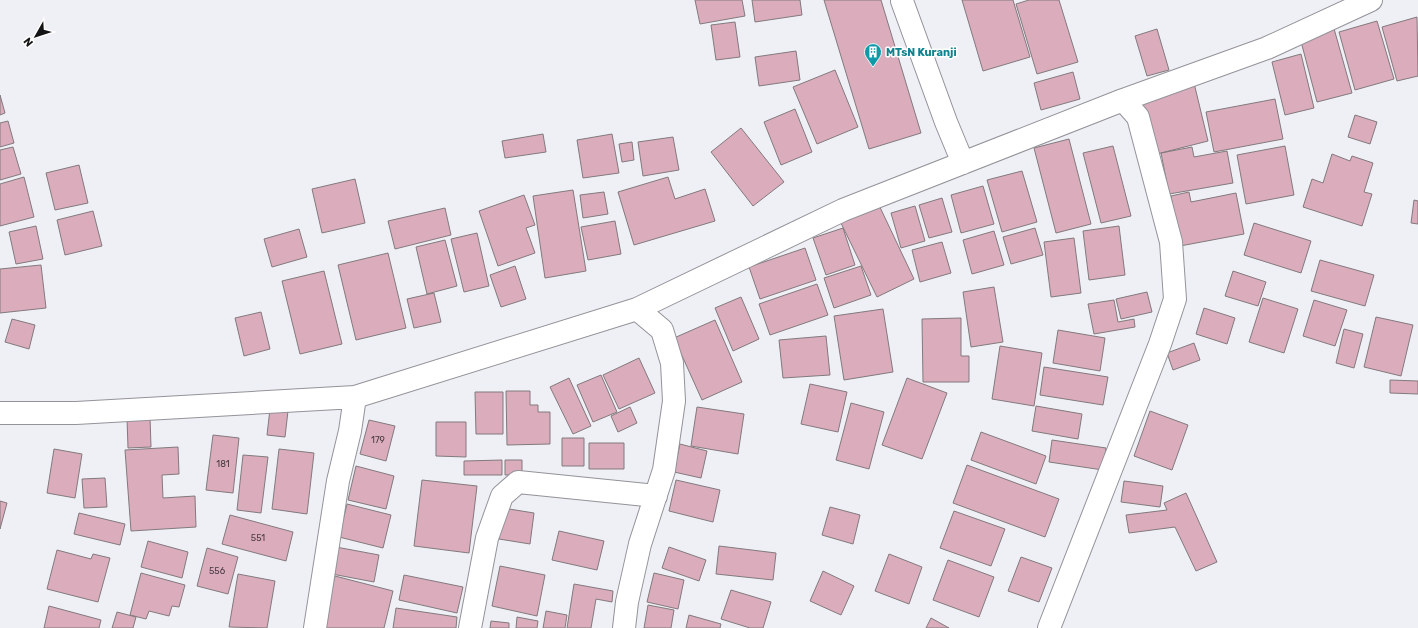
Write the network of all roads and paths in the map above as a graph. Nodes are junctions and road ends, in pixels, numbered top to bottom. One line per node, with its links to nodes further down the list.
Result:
1 (1372, 0): 3 (street)
2 (902, 1): 4 (street)
3 (1123, 100): 4 (street); 12 (street)
4 (963, 163): 5 (street)
5 (637, 309): 6 (street); 8 (street)
6 (355, 397): 7 (street); 9 (street)
7 (0, 413)
8 (656, 496): 10 (street); 11 (street)
9 (315, 628)
10 (470, 628)
11 (624, 628)
12 (1049, 628)

